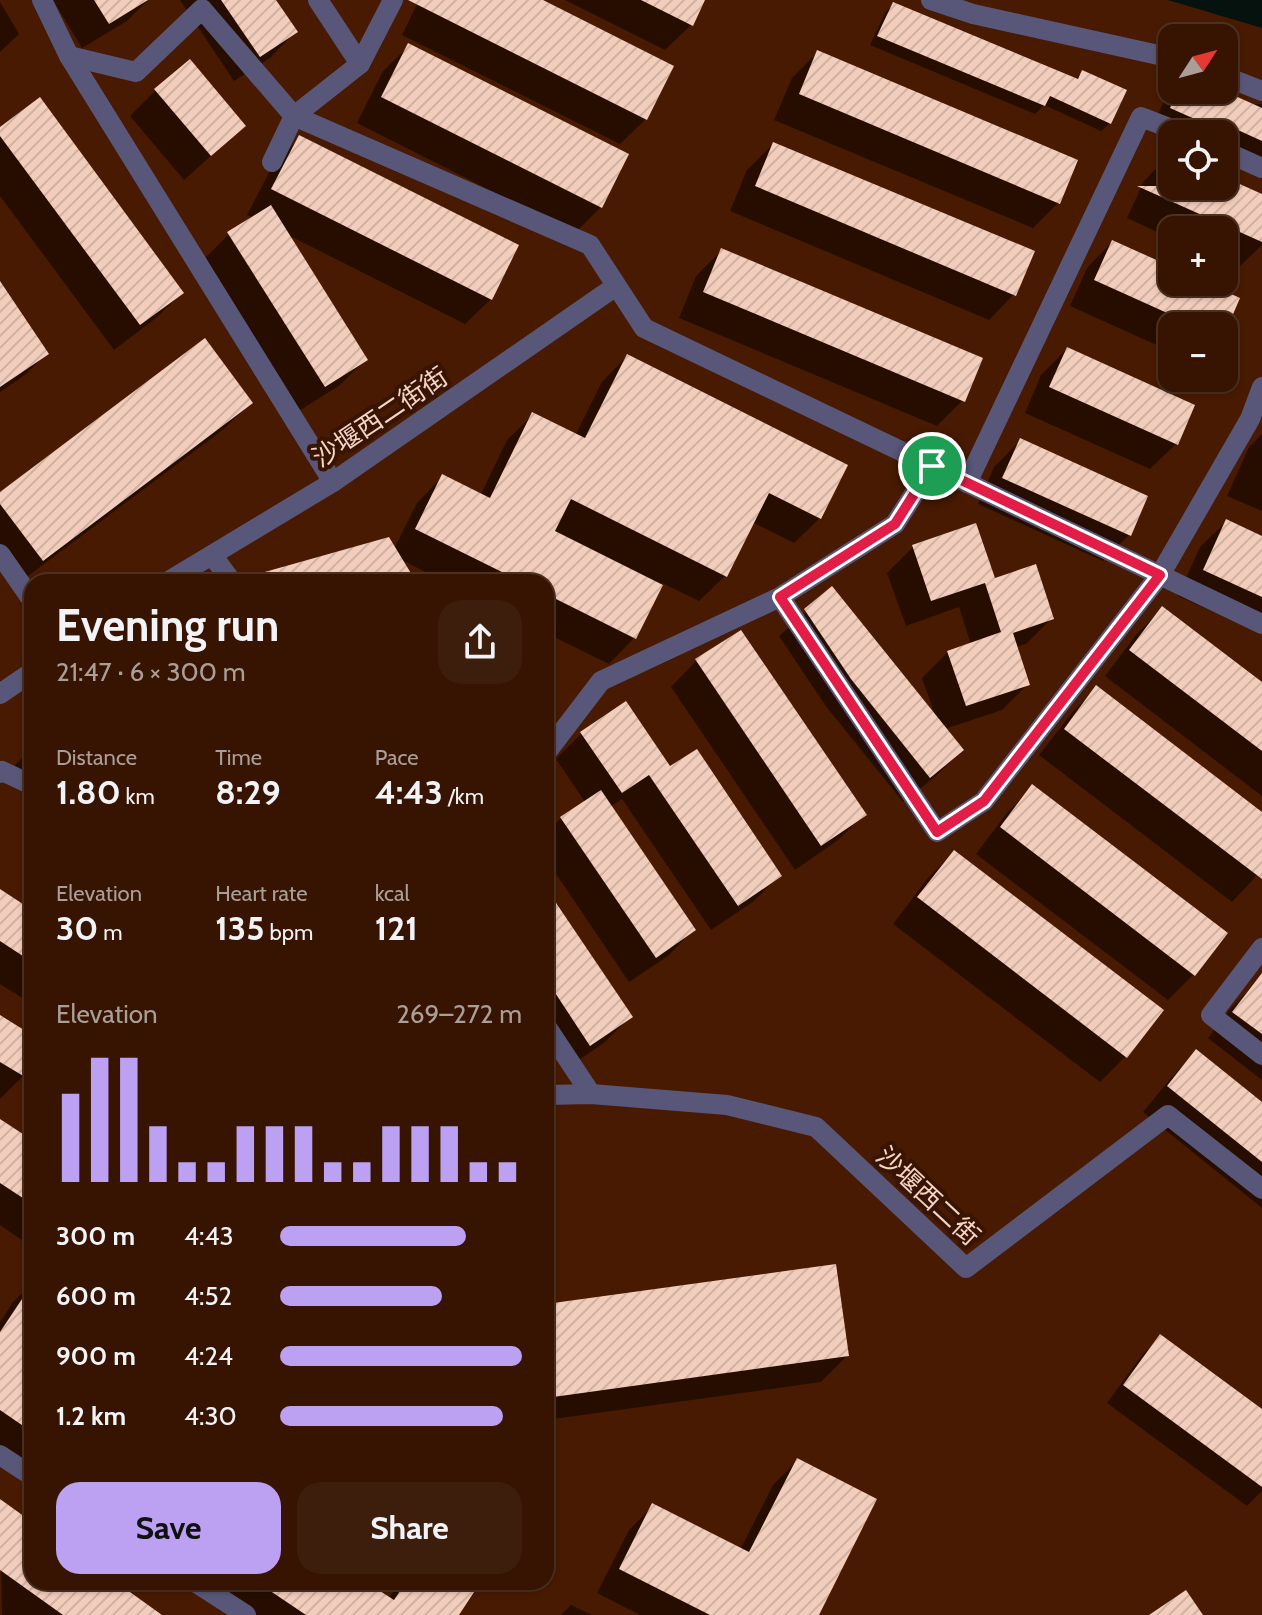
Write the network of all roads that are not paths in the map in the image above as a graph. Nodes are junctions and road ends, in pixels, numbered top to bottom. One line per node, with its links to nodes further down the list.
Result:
1 (42, 0): 6 (street)
2 (318, 0): 7 (street)
3 (393, 0): 7 (street)
4 (931, 0): 5 (street)
5 (1158, 55)
6 (69, 56): 10 (street); 18 (street)
7 (360, 64): 10 (street)
8 (1238, 82): 9 (street)
9 (1262, 91)
10 (294, 116): 13 (street); 15 (street)
11 (1158, 124): 19 (street)
12 (1238, 157): 14 (street)
13 (272, 162)
14 (1262, 168)
15 (616, 286): 17 (street); 18 (street, 沙堰西二街街)
16 (1262, 387): 24 (street)
17 (932, 466): 19 (street); 26 (street)
18 (333, 482): 21 (street, 沙堰西二街街)
19 (967, 483): 24 (street)
20 (0, 554): 25 (street)
21 (212, 555): 22 (street, 沙堰西二街街); 23 (street)
22 (180, 574)
23 (226, 574)
24 (1160, 575): 26 (street); 27 (street)
25 (24, 588)
26 (780, 597): 30 (street)
27 (1262, 624)
28 (24, 678): 29 (street)
29 (0, 694)
30 (554, 743)
31 (0, 773): 32 (street)
32 (24, 781)
33 (1262, 948): 35 (street)
34 (554, 1038): 36 (street)
35 (1262, 1055)
36 (591, 1094): 37 (street, 沙堰西二街); 38 (street, 沙堰西二街)
37 (554, 1095)
38 (1262, 1189)
39 (0, 1455): 40 (street)
40 (24, 1471)
41 (207, 1590): 42 (street)
42 (246, 1615)

